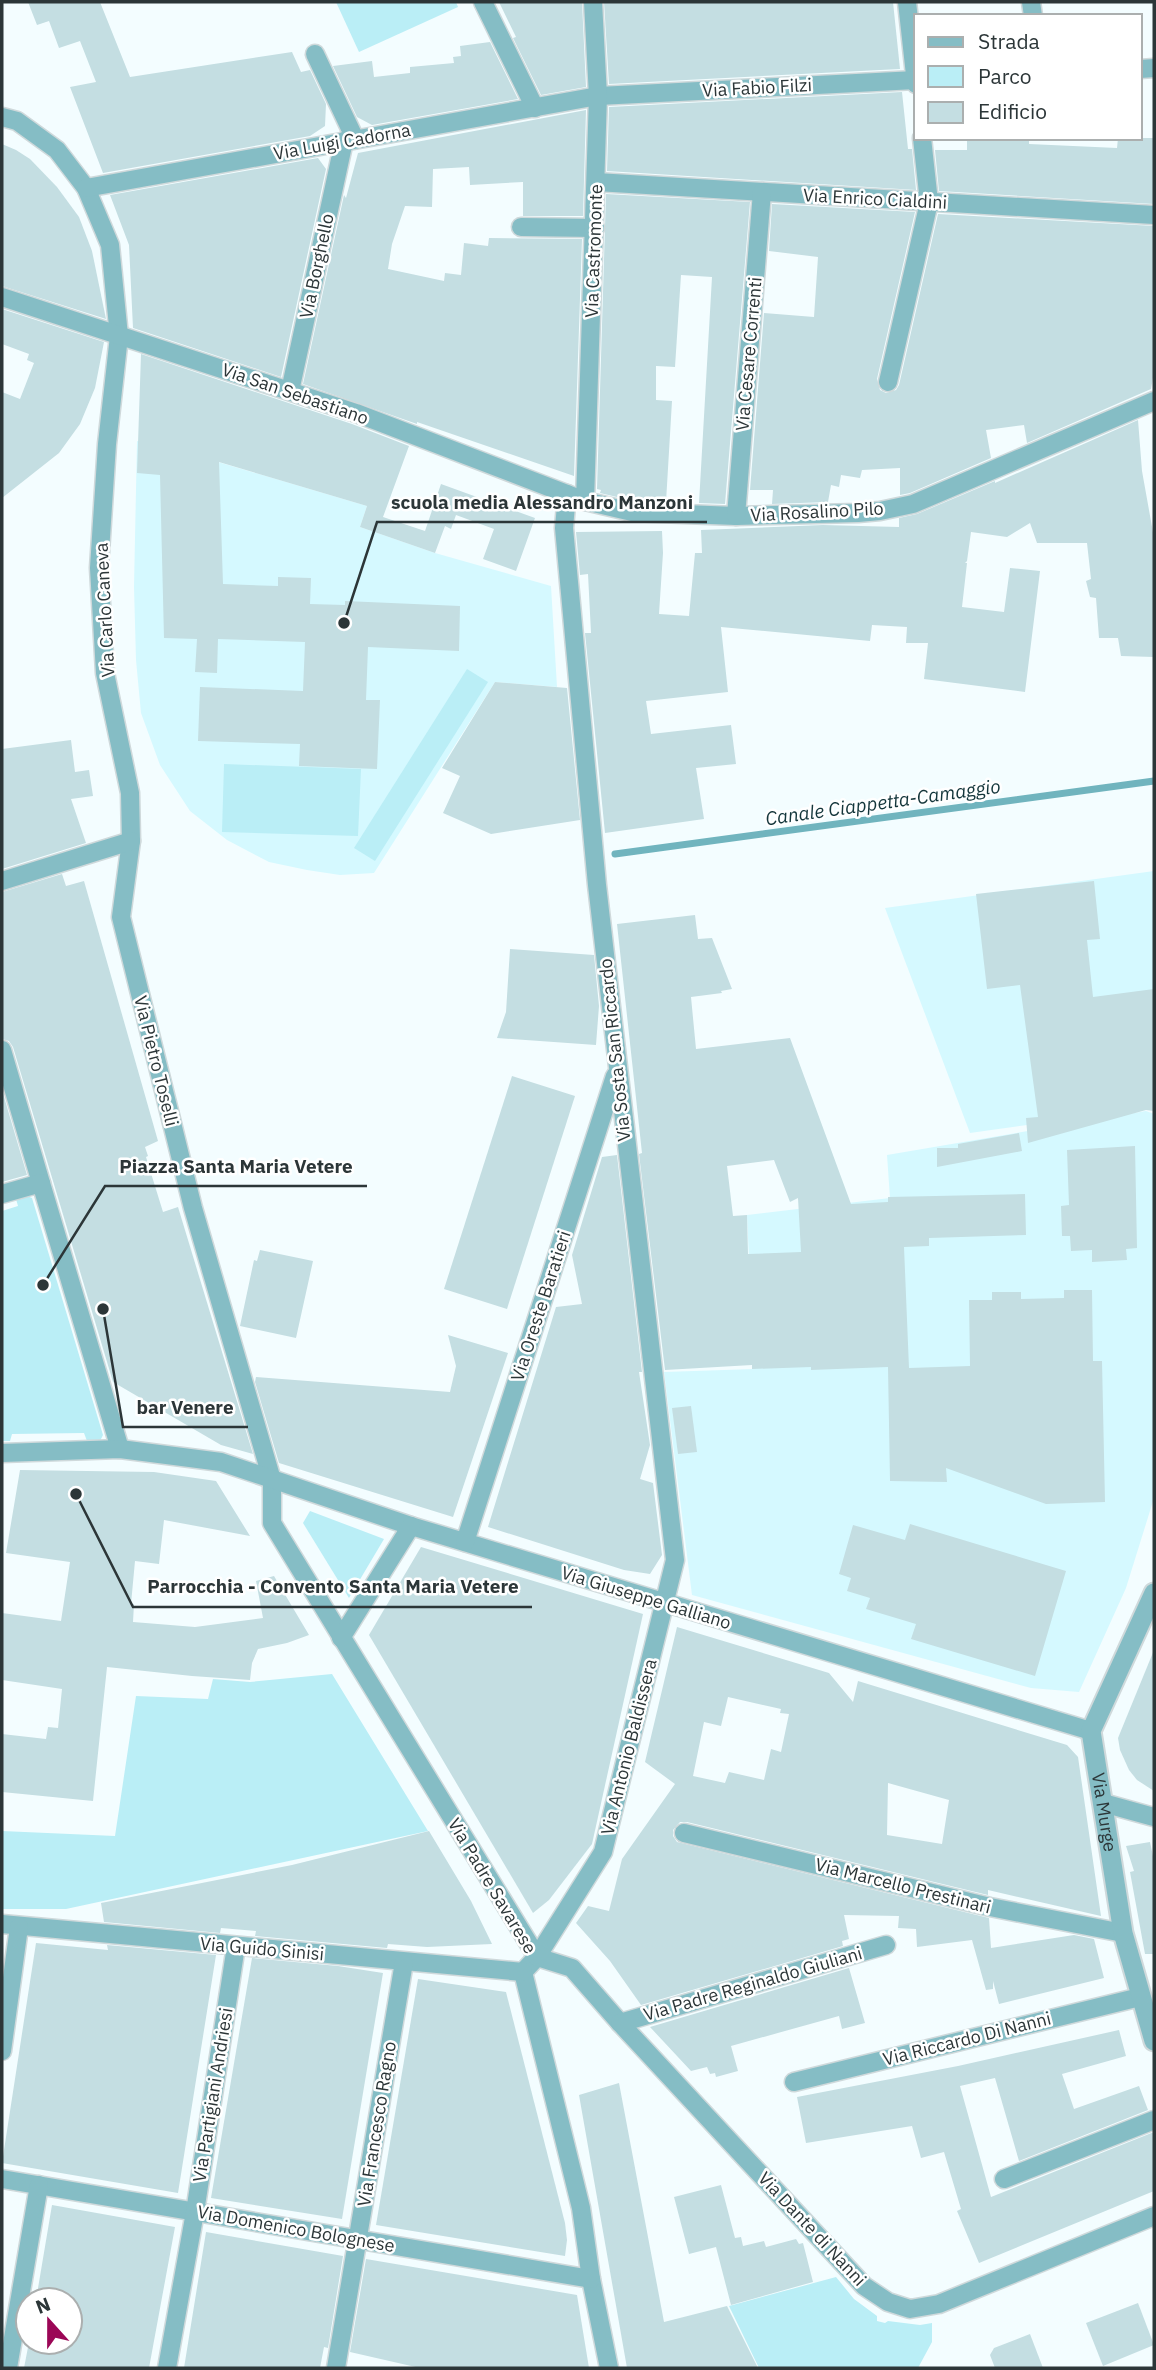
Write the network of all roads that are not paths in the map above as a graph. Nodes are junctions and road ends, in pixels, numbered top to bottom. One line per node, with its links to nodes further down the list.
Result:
1 (483, 2): 8 (street)
2 (593, 2): 7 (street, Via Castromonte)
3 (907, 2): 5 (street)
4 (315, 54): 10 (street)
5 (914, 63)
6 (914, 81): 7 (street, Via Fabio Filzi)
7 (598, 96): 8 (street, Via Luigi Cadorna); 12 (street, Via Castromonte)
8 (535, 108): 10 (street, Via Luigi Cadorna)
9 (2, 117): 13 (street, Via Carlo Caneva)
10 (350, 140): 13 (street, Via Luigi Cadorna); 22 (street, Via Borghello)
11 (922, 140): 15 (street)
12 (596, 183): 14 (street, Via Enrico Cialdini); 18 (street, Via Castromonte)
13 (86, 188): 20 (street, Via Carlo Caneva)
14 (762, 192): 15 (street, Via Enrico Cialdini); 26 (street, Via Cesare Correnti)
15 (929, 202): 16 (street, Via Enrico Cialdini); 21 (street)
16 (1154, 215)
17 (521, 227): 18 (street)
18 (595, 228): 25 (street, Via Castromonte)
19 (2, 297): 20 (street, Via San Sebastiano)
20 (119, 336): 22 (street, Via San Sebastiano); 27 (street, Via Carlo Caneva)
21 (888, 383)
22 (290, 391): 24 (street, Via San Sebastiano)
23 (1154, 401): 26 (street, Via Rosalino Pilo)
24 (567, 494): 25 (street, Via San Sebastiano); 30 (street, Via Sosta San Riccardo)
25 (585, 501): 26 (street, Via Rosalino Pilo)
26 (736, 516)
27 (131, 841): 28 (street); 35 (street, Via Pietro Toselli)
28 (2, 881)
29 (2, 1050): 31 (street)
30 (617, 1070): 37 (street, Via Oreste Baratieri); 39 (street, Via Sosta San Riccardo)
31 (41, 1183): 32 (street); 33 (street)
32 (2, 1194)
33 (120, 1449): 34 (street, Via Giuseppe Galliano); 35 (street, Via Giuseppe Galliano)
34 (2, 1453)
35 (272, 1480): 36 (street, Via Giuseppe Galliano); 40 (street, Via Padre Savarese)
36 (411, 1526): 37 (street, Via Giuseppe Galliano); 40 (street)
37 (465, 1542): 39 (street, Via Giuseppe Galliano)
38 (1154, 1593): 41 (street)
39 (663, 1603): 41 (street, Via Giuseppe Galliano); 49 (street, Via Antonio Baldissera)
40 (341, 1637): 49 (street, Via Padre Savarese)
41 (1091, 1731): 42 (street, Via Murge)
42 (1102, 1803): 43 (street); 46 (street, Via Murge)
43 (1154, 1817)
44 (684, 1833): 46 (street, Via Marcello Prestinari)
45 (10, 1925): 48 (street, Via Guido Sinisi); 55 (street)
46 (1123, 1933): 52 (street, Via Murge)
47 (886, 1945): 53 (street, Via Padre Reginaldo Giuliani)
48 (236, 1946): 50 (street, Via Guido Sinisi); 61 (street, Via Partigiani Andriesi)
49 (537, 1957): 51 (street, Via Padre Savarese); 53 (street, Via Dante di Nanni)
50 (404, 1962): 51 (street, Via Guido Sinisi); 63 (street, Via Francesco Ragno)
51 (523, 1972): 64 (street, Via Padre Savarese)
52 (1140, 1997): 54 (street, Via Murge); 56 (street, Via Riccardo Di Nanni)
53 (620, 2023): 62 (street, Via Dante di Nanni)
54 (1154, 2041)
55 (2, 2051)
56 (794, 2082)
57 (1154, 2120): 59 (street)
58 (2, 2179): 60 (street, Via Domenico Bolognese)
59 (1004, 2179)
60 (39, 2185): 61 (street, Via Domenico Bolognese); 65 (street)
61 (195, 2212): 63 (street, Via Domenico Bolognese); 66 (street, Via Partigiani Andriesi)
62 (1154, 2216)
63 (358, 2239): 64 (street, Via Domenico Bolognese); 67 (street, Via Francesco Ragno)
64 (591, 2279): 68 (street, Via Padre Savarese)
65 (8, 2368)
66 (167, 2368)
67 (340, 2368)
68 (609, 2368)

